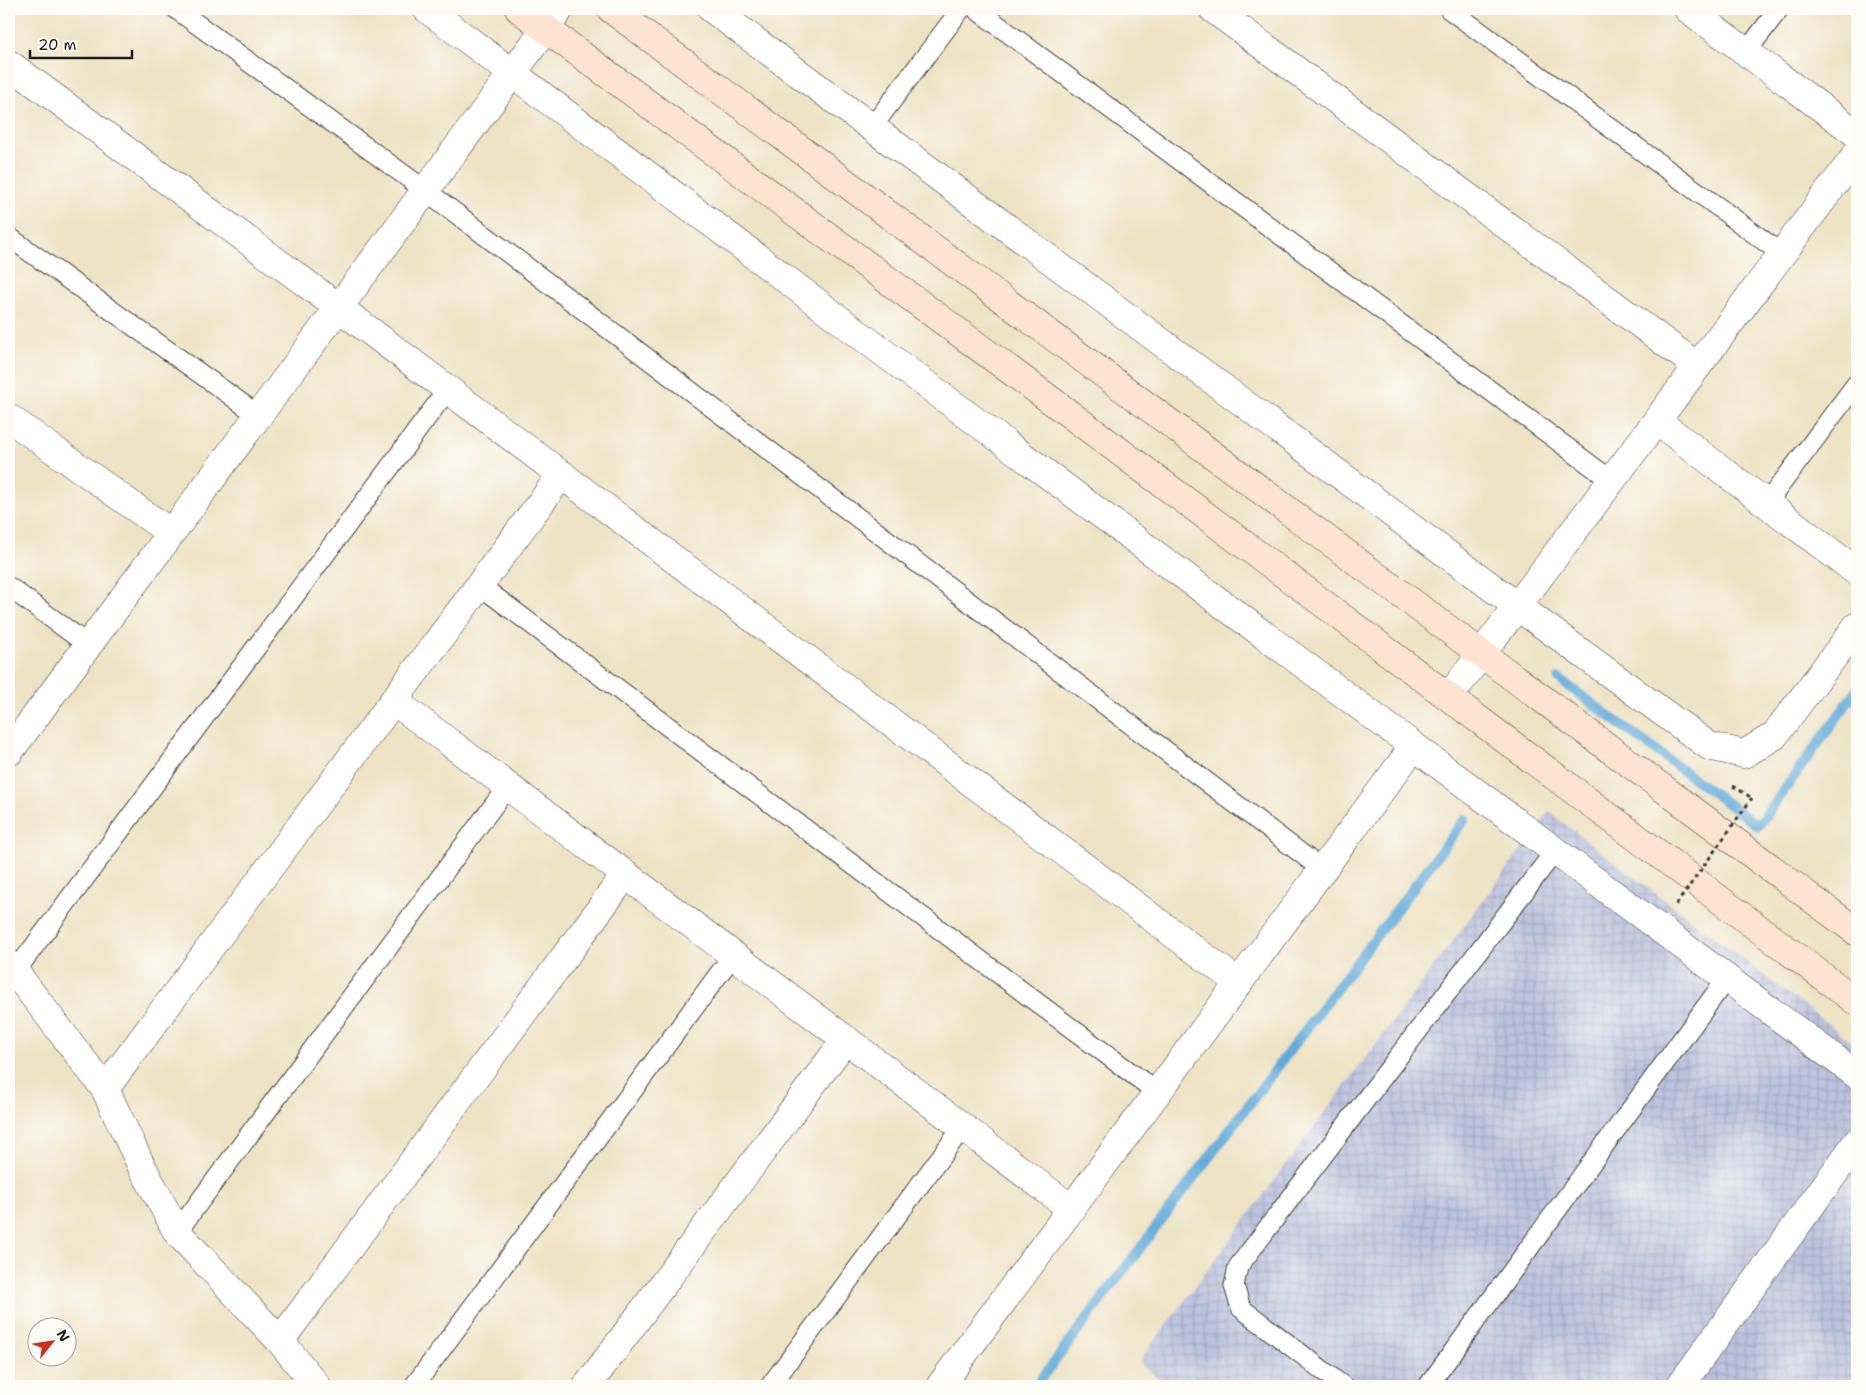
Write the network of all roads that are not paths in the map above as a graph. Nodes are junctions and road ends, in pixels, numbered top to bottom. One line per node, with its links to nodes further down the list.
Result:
1 (176, 9): 19 (lane)
2 (426, 9): 15 (street)
3 (519, 9): 12 (street)
4 (611, 9): 39 (street)
5 (712, 9): 16 (street)
6 (961, 9): 16 (lane)
7 (976, 9): 30 (lane)
8 (1213, 9): 23 (street)
9 (1449, 9): 21 (lane)
10 (1688, 9): 13 (street)
11 (1779, 9): 13 (lane)
12 (552, 18): 15 (street); 40 (street)
13 (1746, 52): 17 (street)
14 (9, 64): 22 (street)
15 (512, 72): 19 (street); 42 (street)
16 (872, 127): 36 (street)
17 (1857, 134)
18 (1857, 154): 21 (street)
19 (425, 190): 22 (street); 46 (lane)
20 (9, 238): 26 (lane)
21 (1782, 254): 23 (street)
22 (338, 307): 25 (street); 26 (street)
23 (1697, 366): 28 (street)
24 (1857, 383): 31 (lane)
25 (448, 389): 29 (street); 50 (lane)
26 (258, 415): 32 (street)
27 (9, 418): 32 (street)
28 (1656, 421): 30 (street); 31 (street)
29 (562, 474): 34 (street); 52 (street)
30 (1612, 480): 36 (street)
31 (1766, 504): 33 (street)
32 (171, 533): 38 (street)
33 (1857, 572)
34 (479, 585): 41 (street); 57 (lane)
35 (9, 588): 38 (lane)
36 (1517, 606): 37 (street); 39 (street)
37 (1857, 626)
38 (88, 645): 43 (street)
39 (1482, 653): 40 (street); 48 (street)
40 (1449, 697): 53 (street)
41 (394, 700): 44 (street); 56 (street)
42 (1414, 746): 45 (street); 46 (street)
43 (9, 752)
44 (508, 786): 47 (street); 61 (lane)
45 (1555, 851): 51 (street); 68 (lane)
46 (1323, 870): 52 (street)
47 (626, 874): 49 (street); 62 (street)
48 (1857, 932)
49 (733, 955): 54 (street); 64 (lane)
50 (12, 968): 56 (street)
51 (1727, 978): 55 (street); 69 (lane)
52 (1240, 982): 57 (street)
53 (1857, 1002)
54 (846, 1039): 58 (street); 65 (street)
55 (1857, 1075)
56 (105, 1089): 61 (street)
57 (1158, 1093): 60 (street)
58 (962, 1126): 60 (street); 66 (lane)
59 (1857, 1142): 70 (street)
60 (1072, 1209): 67 (street)
61 (177, 1232): 62 (street)
62 (280, 1340): 63 (street)
63 (317, 1386)
64 (414, 1386)
65 (587, 1386)
66 (770, 1386)
67 (940, 1386)
68 (1343, 1386)
69 (1428, 1386)
70 (1680, 1386)

